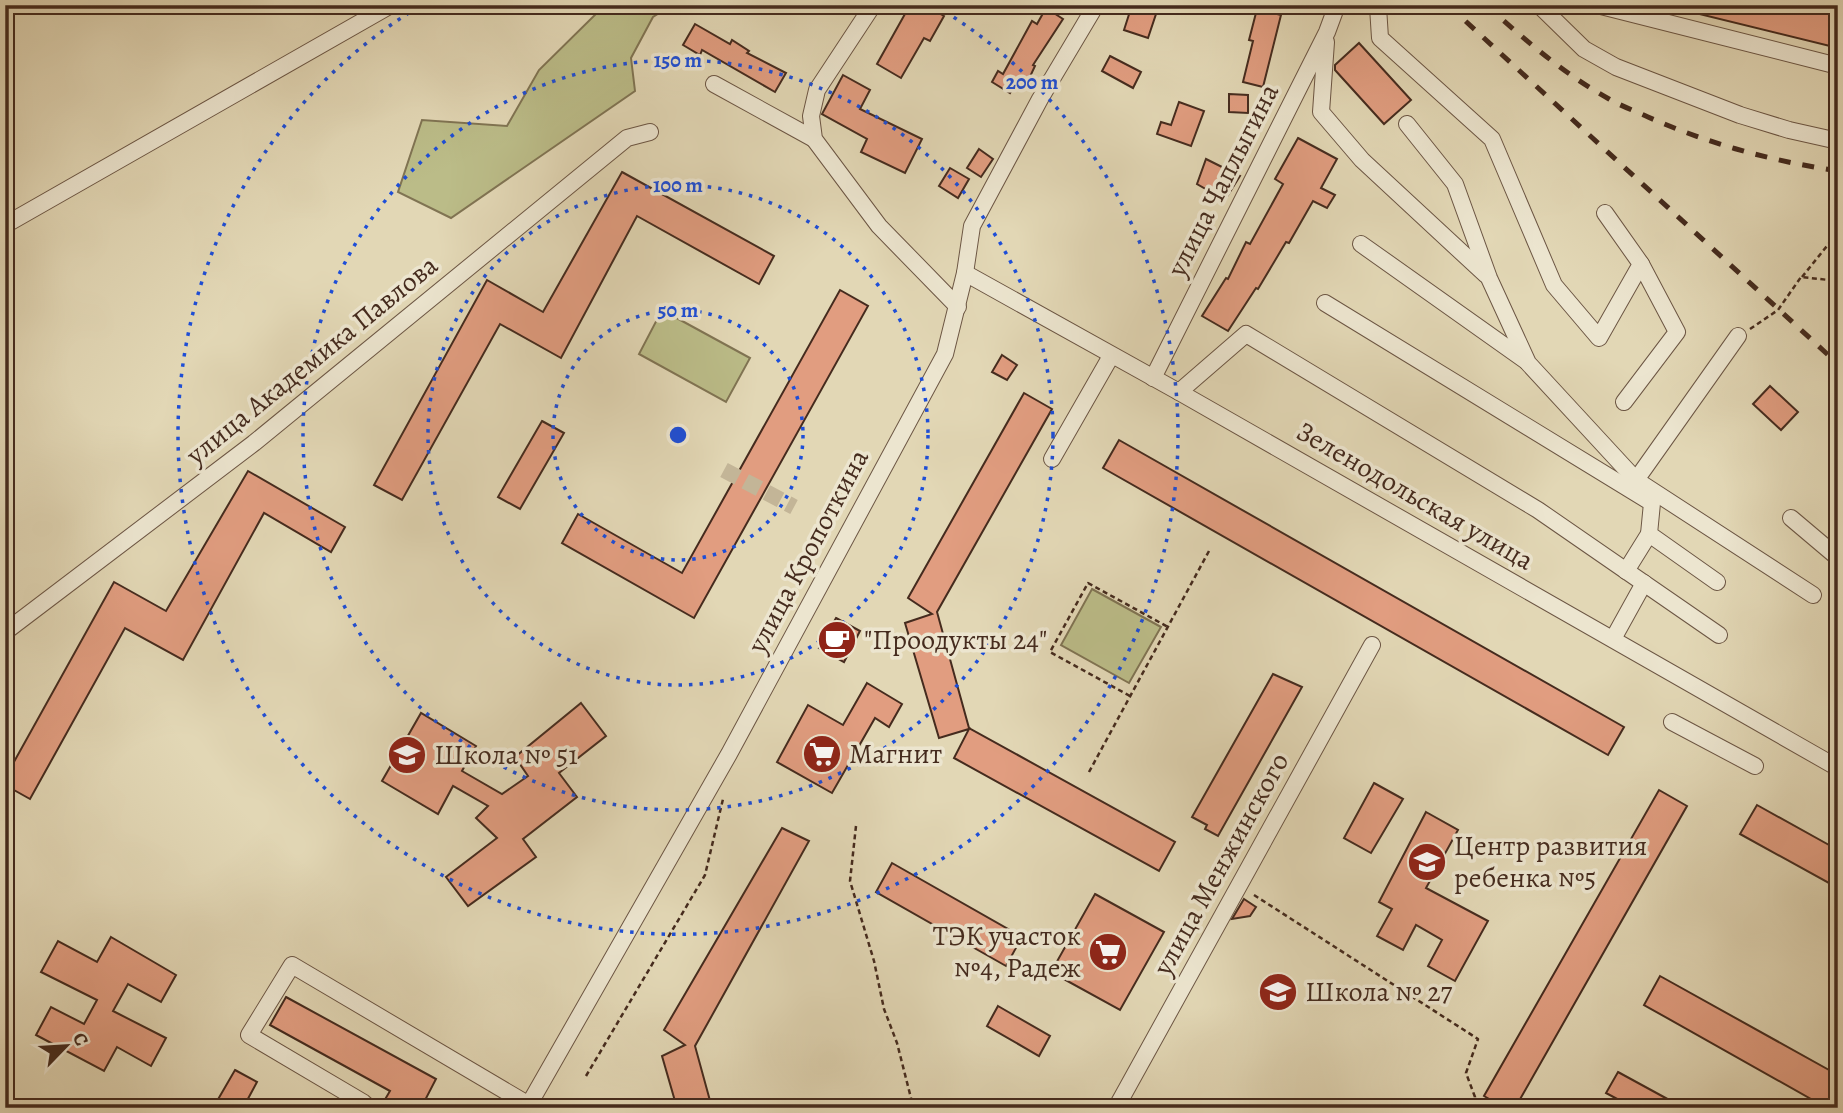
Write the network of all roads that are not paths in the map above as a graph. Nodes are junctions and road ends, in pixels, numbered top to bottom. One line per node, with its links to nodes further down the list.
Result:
1 (391, 5): 16 (street)
2 (873, 5): 13 (street)
3 (1096, 5): 19 (street, улица Кропоткина)
4 (1337, 5): 8 (street, улица Чаплыгина)
5 (1539, 5): 14 (street)
6 (1597, 5): 9 (street)
7 (1378, 8): 18 (street)
8 (1326, 32): 20 (street); 26 (street, улица Чаплыгина)
9 (1838, 66)
10 (714, 84): 13 (street)
11 (1407, 124): 20 (street)
12 (650, 132): 38 (street, улица Академика Павлова)
13 (814, 139): 22 (street)
14 (1838, 141)
15 (1605, 213): 18 (street)
16 (5, 225)
17 (1361, 244): 25 (street)
18 (1641, 264): 28 (street)
19 (965, 273): 22 (street, улица Кропоткина); 24 (street, Зеленодольская улица)
20 (1489, 278): 25 (street)
21 (1325, 303): 32 (street)
22 (958, 307): 45 (street, улица Кропоткина)
23 (1738, 336): 30 (street)
24 (1111, 356): 26 (street, Зеленодольская улица); 29 (street)
25 (1528, 363): 30 (street)
26 (1153, 378): 27 (street, Зеленодольская улица)
27 (1179, 392): 34 (street); 40 (street, Зеленодольская улица)
28 (1624, 402)
29 (1052, 459)
30 (1636, 480): 37 (street)
31 (1791, 518): 33 (street)
32 (1649, 534): 34 (street); 35 (street)
33 (1836, 556)
34 (1626, 571): 36 (street)
35 (1717, 582)
36 (1644, 583): 39 (street); 40 (street)
37 (1813, 595)
38 (5, 632)
39 (1719, 635)
40 (1613, 639): 44 (street, Зеленодольская улица)
41 (1372, 645): 47 (street, улица Менжинского)
42 (1672, 722): 43 (street)
43 (1755, 766)
44 (1838, 768)
45 (528, 1106): 46 (street)
46 (361, 1108)
47 (1116, 1108)

